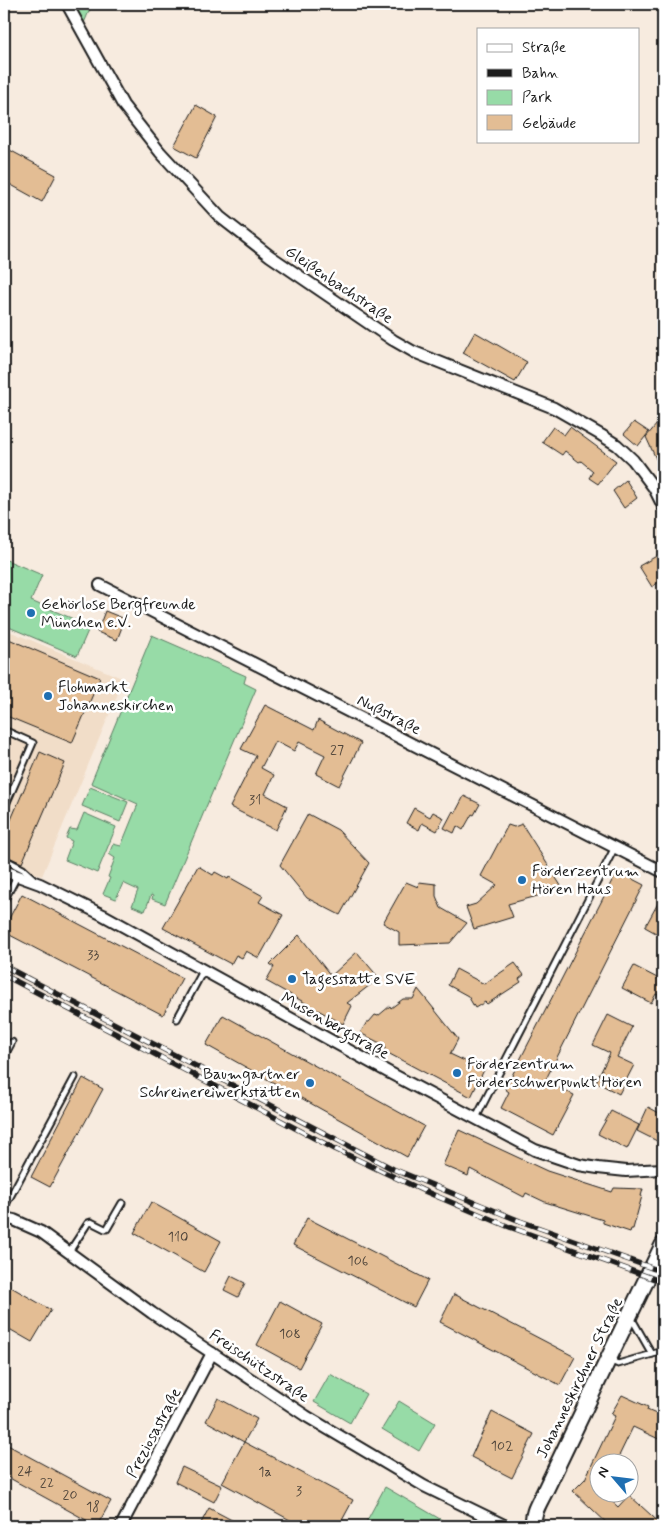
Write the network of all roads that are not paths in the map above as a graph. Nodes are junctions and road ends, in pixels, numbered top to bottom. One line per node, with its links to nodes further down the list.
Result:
1 (67, 4): 2 (street, Gleißenbachstraße)
2 (663, 506)
3 (100, 585): 6 (street, Nußstraße)
4 (4, 730): 5 (lane)
5 (4, 809)
6 (615, 847): 9 (street, Nußstraße); 18 (lane)
7 (4, 859): 11 (lane)
8 (4, 871): 10 (street, Musenbergstraße)
9 (663, 872)
10 (17, 876): 11 (street, Musenbergstraße); 12 (lane)
11 (40, 884): 13 (street, Musenbergstraße)
12 (4, 901)
13 (203, 971): 14 (lane); 18 (street, Musenbergstraße)
14 (177, 1019)
15 (12, 1042): 16 (lane)
16 (4, 1057)
17 (75, 1077): 21 (lane)
18 (476, 1119): 19 (street, Musenbergstraße)
19 (663, 1169)
20 (122, 1203): 24 (lane)
21 (4, 1208)
22 (4, 1218): 24 (street, Freischützstraße)
23 (663, 1245): 25 (street, Johanneskirchner Straße)
24 (69, 1252): 27 (street, Freischützstraße)
25 (630, 1316): 28 (lane); 29 (street, Johanneskirchner Straße)
26 (663, 1351): 28 (lane)
27 (212, 1353): 30 (street, Preziosastraße); 31 (street, Freischützstraße)
28 (652, 1354): 29 (lane)
29 (609, 1360): 32 (street, Johanneskirchner Straße)
30 (121, 1526)
31 (506, 1526)
32 (534, 1526)

